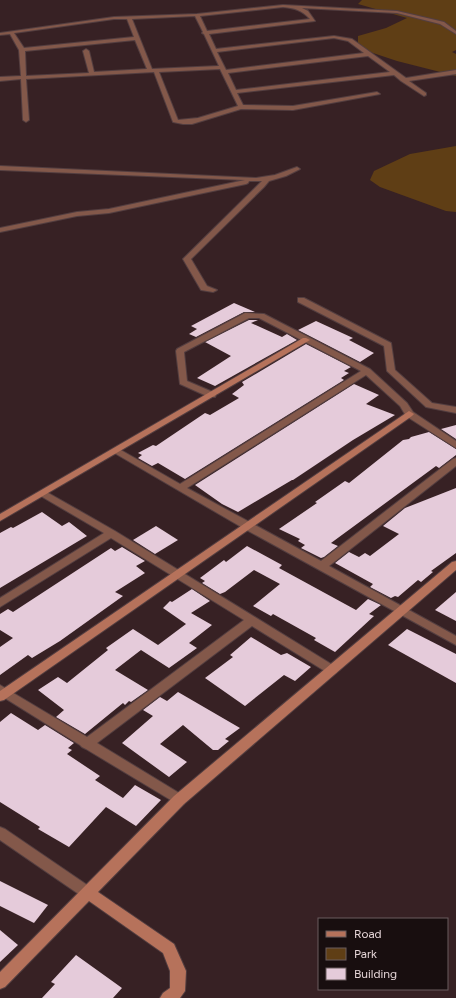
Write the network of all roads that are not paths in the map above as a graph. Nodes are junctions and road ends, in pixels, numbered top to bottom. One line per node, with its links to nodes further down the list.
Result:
1 (294, 6): 2 (street); 5 (street); 6 (street)
2 (197, 15): 3 (street); 5 (street)
3 (129, 18): 4 (street); 8 (street)
4 (11, 32): 7 (street); 9 (street)
5 (204, 33): 10 (street)
6 (456, 33)
7 (0, 34)
8 (138, 38): 9 (street); 14 (street)
9 (22, 50): 18 (street)
10 (214, 51): 12 (street); 13 (street)
11 (86, 52): 17 (street)
12 (368, 54): 13 (street); 16 (street)
13 (223, 69): 14 (street); 21 (street)
14 (153, 71): 17 (street); 24 (street)
15 (456, 72): 20 (street)
16 (394, 73): 20 (street); 21 (street)
17 (92, 74): 18 (street)
18 (24, 78): 19 (street); 25 (street)
19 (0, 79)
20 (403, 80): 23 (street)
21 (234, 92): 24 (street)
22 (377, 94): 24 (street)
23 (424, 94)
24 (241, 107)
25 (26, 120)
26 (0, 168): 28 (street)
27 (297, 169): 29 (street)
28 (252, 180): 29 (street); 30 (street)
29 (266, 180): 31 (street)
30 (0, 230)
31 (213, 290)
32 (301, 300): 36 (street)
33 (306, 340): 34 (street); 35 (street); 35 (street)
34 (367, 371): 37 (street); 41 (street)
35 (212, 395): 39 (street)
36 (456, 410)
37 (410, 414): 38 (street); 44 (street)
38 (456, 445)
39 (116, 451): 41 (street); 42 (street)
40 (456, 461): 47 (street)
41 (180, 488): 44 (street)
42 (43, 493): 43 (street); 45 (street)
43 (0, 518)
44 (248, 526): 47 (street); 48 (street)
45 (111, 533): 48 (street); 49 (street)
46 (456, 564): 50 (street)
47 (322, 566): 50 (street)
48 (177, 574): 51 (street); 54 (street)
49 (0, 602)
50 (401, 611): 52 (street); 53 (street)
51 (252, 620): 53 (street); 55 (street)
52 (456, 641)
53 (332, 670): 56 (street)
54 (2, 693): 55 (street)
55 (86, 744): 56 (street)
56 (179, 800): 58 (street)
57 (0, 833): 58 (street)
58 (88, 893): 59 (street); 60 (street)
59 (0, 982)
60 (168, 998)

